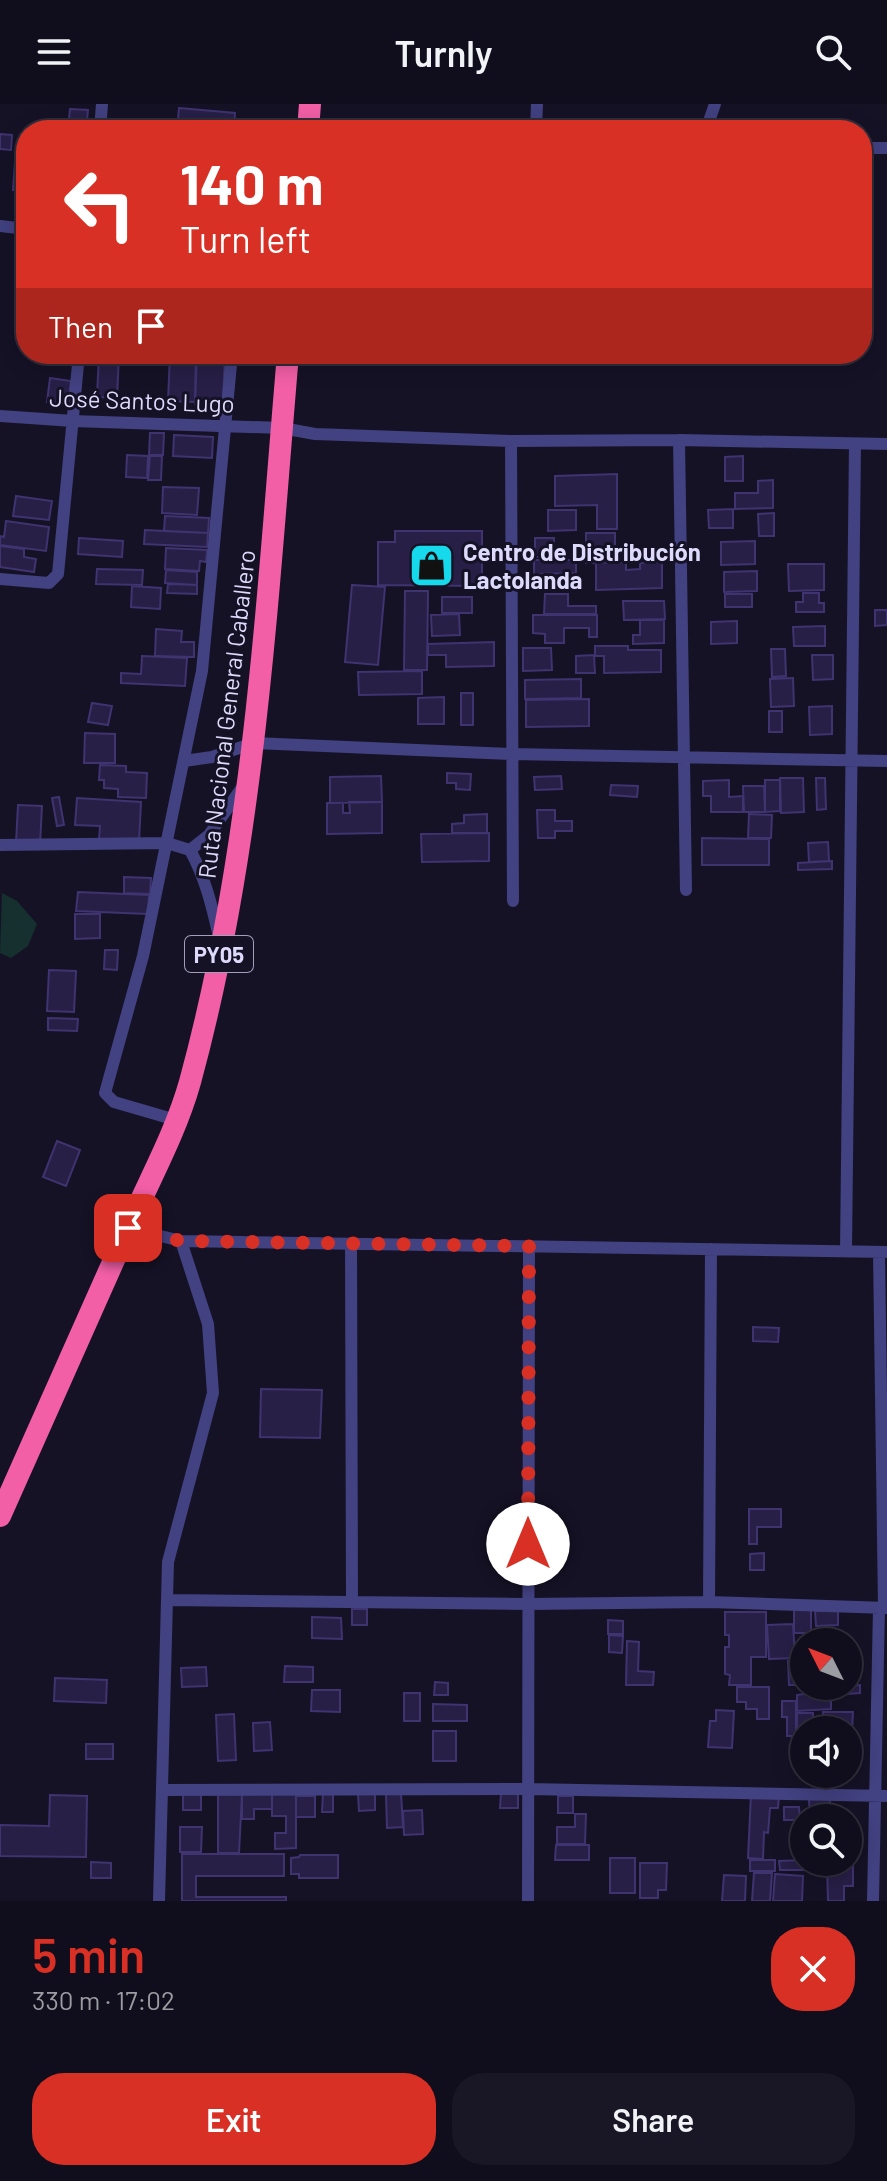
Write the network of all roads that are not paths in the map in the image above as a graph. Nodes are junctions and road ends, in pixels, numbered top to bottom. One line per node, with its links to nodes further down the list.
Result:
1 (78, 364): 5 (street)
2 (231, 364): 6 (street)
3 (287, 364): 7 (highway, Ruta Nacional General Caballero / PY05)
4 (0, 416): 5 (street, José Santos Lugo)
5 (73, 421): 6 (street, José Santos Lugo); 12 (street)
6 (225, 426): 7 (street, José Santos Lugo); 17 (street)
7 (282, 428): 9 (street, José Santos Lugo); 13 (highway, Ruta Nacional General Caballero / PY05)
8 (679, 440): 9 (street, José Santos Lugo); 10 (street, José Santos Lugo); 15 (street)
9 (511, 441): 14 (street)
10 (855, 444): 11 (street, José Santos Lugo); 16 (street)
11 (887, 444)
12 (0, 579)
13 (254, 743): 14 (street); 17 (street); 19 (highway, Ruta Nacional General Caballero / PY05)
14 (511, 754): 15 (street); 24 (street)
15 (686, 757): 16 (street); 23 (street)
16 (853, 760): 18 (street); 32 (street)
17 (184, 761): 20 (street)
18 (887, 761)
19 (249, 777): 22 (street); 25 (highway, Ruta Nacional General Caballero / PY05)
20 (167, 843): 21 (street); 22 (street); 26 (street)
21 (0, 845)
22 (190, 850): 25 (street)
23 (686, 890)
24 (513, 901)
25 (221, 948): 26 (highway, Ruta Nacional General Caballero / PY05)
26 (176, 1120): 27 (highway, Ruta Nacional General Caballero / PY05)
27 (128, 1228): 28 (street); 34 (highway, Ruta Nacional General Caballero / PY05)
28 (181, 1241): 29 (street); 35 (street)
29 (351, 1243): 30 (street); 36 (street)
30 (529, 1246): 31 (street); 38 (street)
31 (711, 1249): 32 (street); 37 (street)
32 (846, 1251): 33 (street)
33 (883, 1252): 39 (street)
34 (0, 1516)
35 (167, 1600): 36 (street); 41 (street)
36 (352, 1602): 38 (street)
37 (709, 1602): 38 (street); 39 (street)
38 (528, 1604): 40 (street)
39 (883, 1608): 42 (street)
40 (528, 1789): 41 (street); 42 (street); 44 (street)
41 (162, 1790): 43 (street)
42 (882, 1796): 45 (street)
43 (159, 1901)
44 (528, 1901)
45 (873, 1901)

